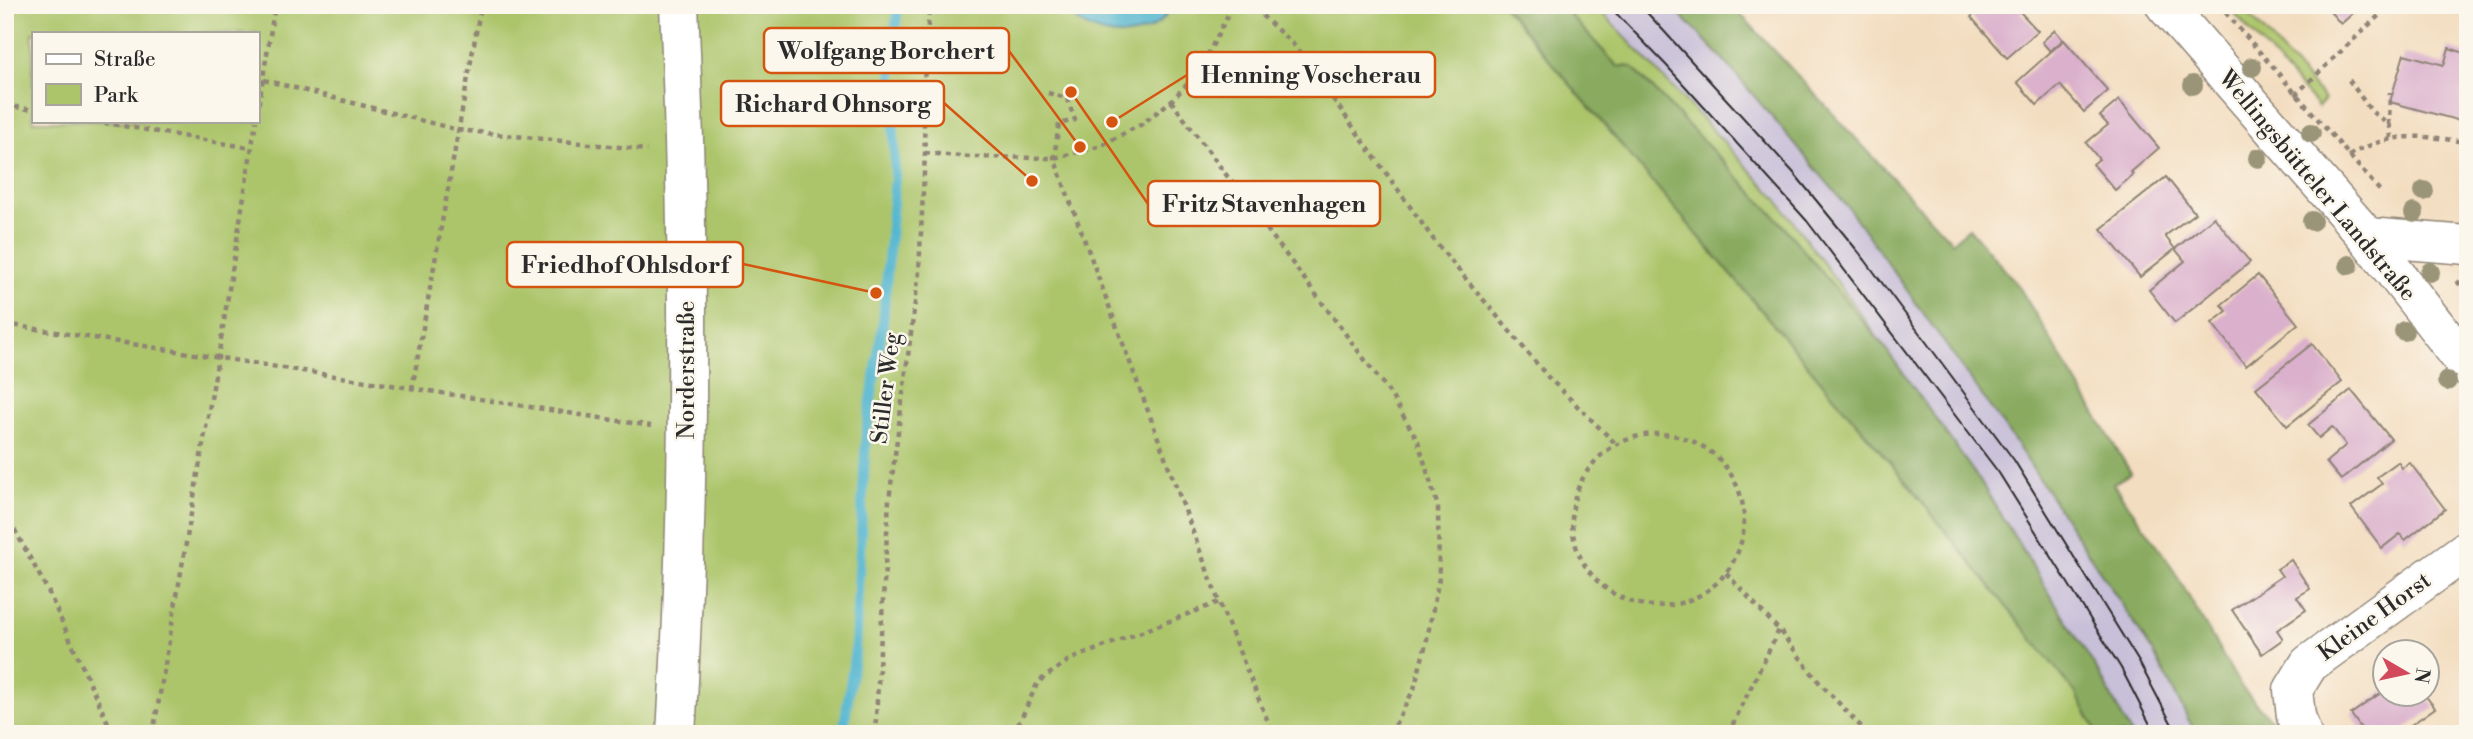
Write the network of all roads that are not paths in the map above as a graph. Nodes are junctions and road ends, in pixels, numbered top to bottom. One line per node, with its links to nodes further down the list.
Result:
1 (678, 5): 7 (street, Norderstraße)
2 (2179, 10): 3 (street, Wellingsbütteler Landstraße)
3 (2367, 237): 4 (street); 5 (street, Wellingsbütteler Landstraße)
4 (2468, 245)
5 (2468, 367)
6 (2468, 549): 8 (street, Kleine Horst)
7 (676, 734)
8 (2302, 734)

